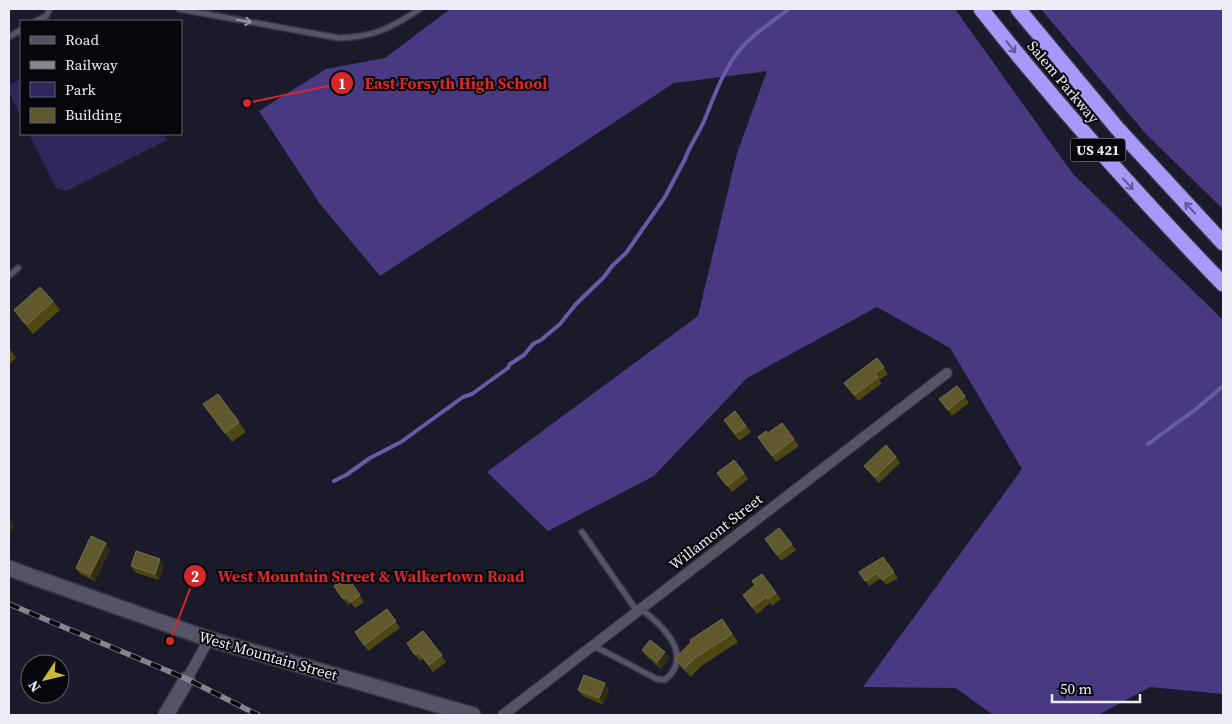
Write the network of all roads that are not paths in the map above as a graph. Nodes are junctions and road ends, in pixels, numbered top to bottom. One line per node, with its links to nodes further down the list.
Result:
1 (50, 9): 6 (lane)
2 (179, 9): 3 (lane, one-way to 3)
3 (420, 9)
4 (981, 9): 10 (highway, Salem Parkway / US 421, one-way to 10)
5 (1018, 9): 7 (highway, Salem Parkway / US 421, one-way to 5)
6 (38, 20)
7 (1223, 243)
8 (18, 268): 9 (lane)
9 (9, 276)
10 (1223, 284)
11 (948, 374): 14 (street, Willamont Street)
12 (582, 532): 14 (lane)
13 (9, 568): 15 (main road, West Mountain Street)
14 (639, 610): 16 (street, Willamont Street); 16 (lane)
15 (209, 639): 17 (street); 19 (main road, West Mountain Street)
16 (594, 646): 20 (street, Willamont Street)
17 (187, 679): 18 (main road)
18 (166, 715)
19 (473, 715)
20 (503, 715)

